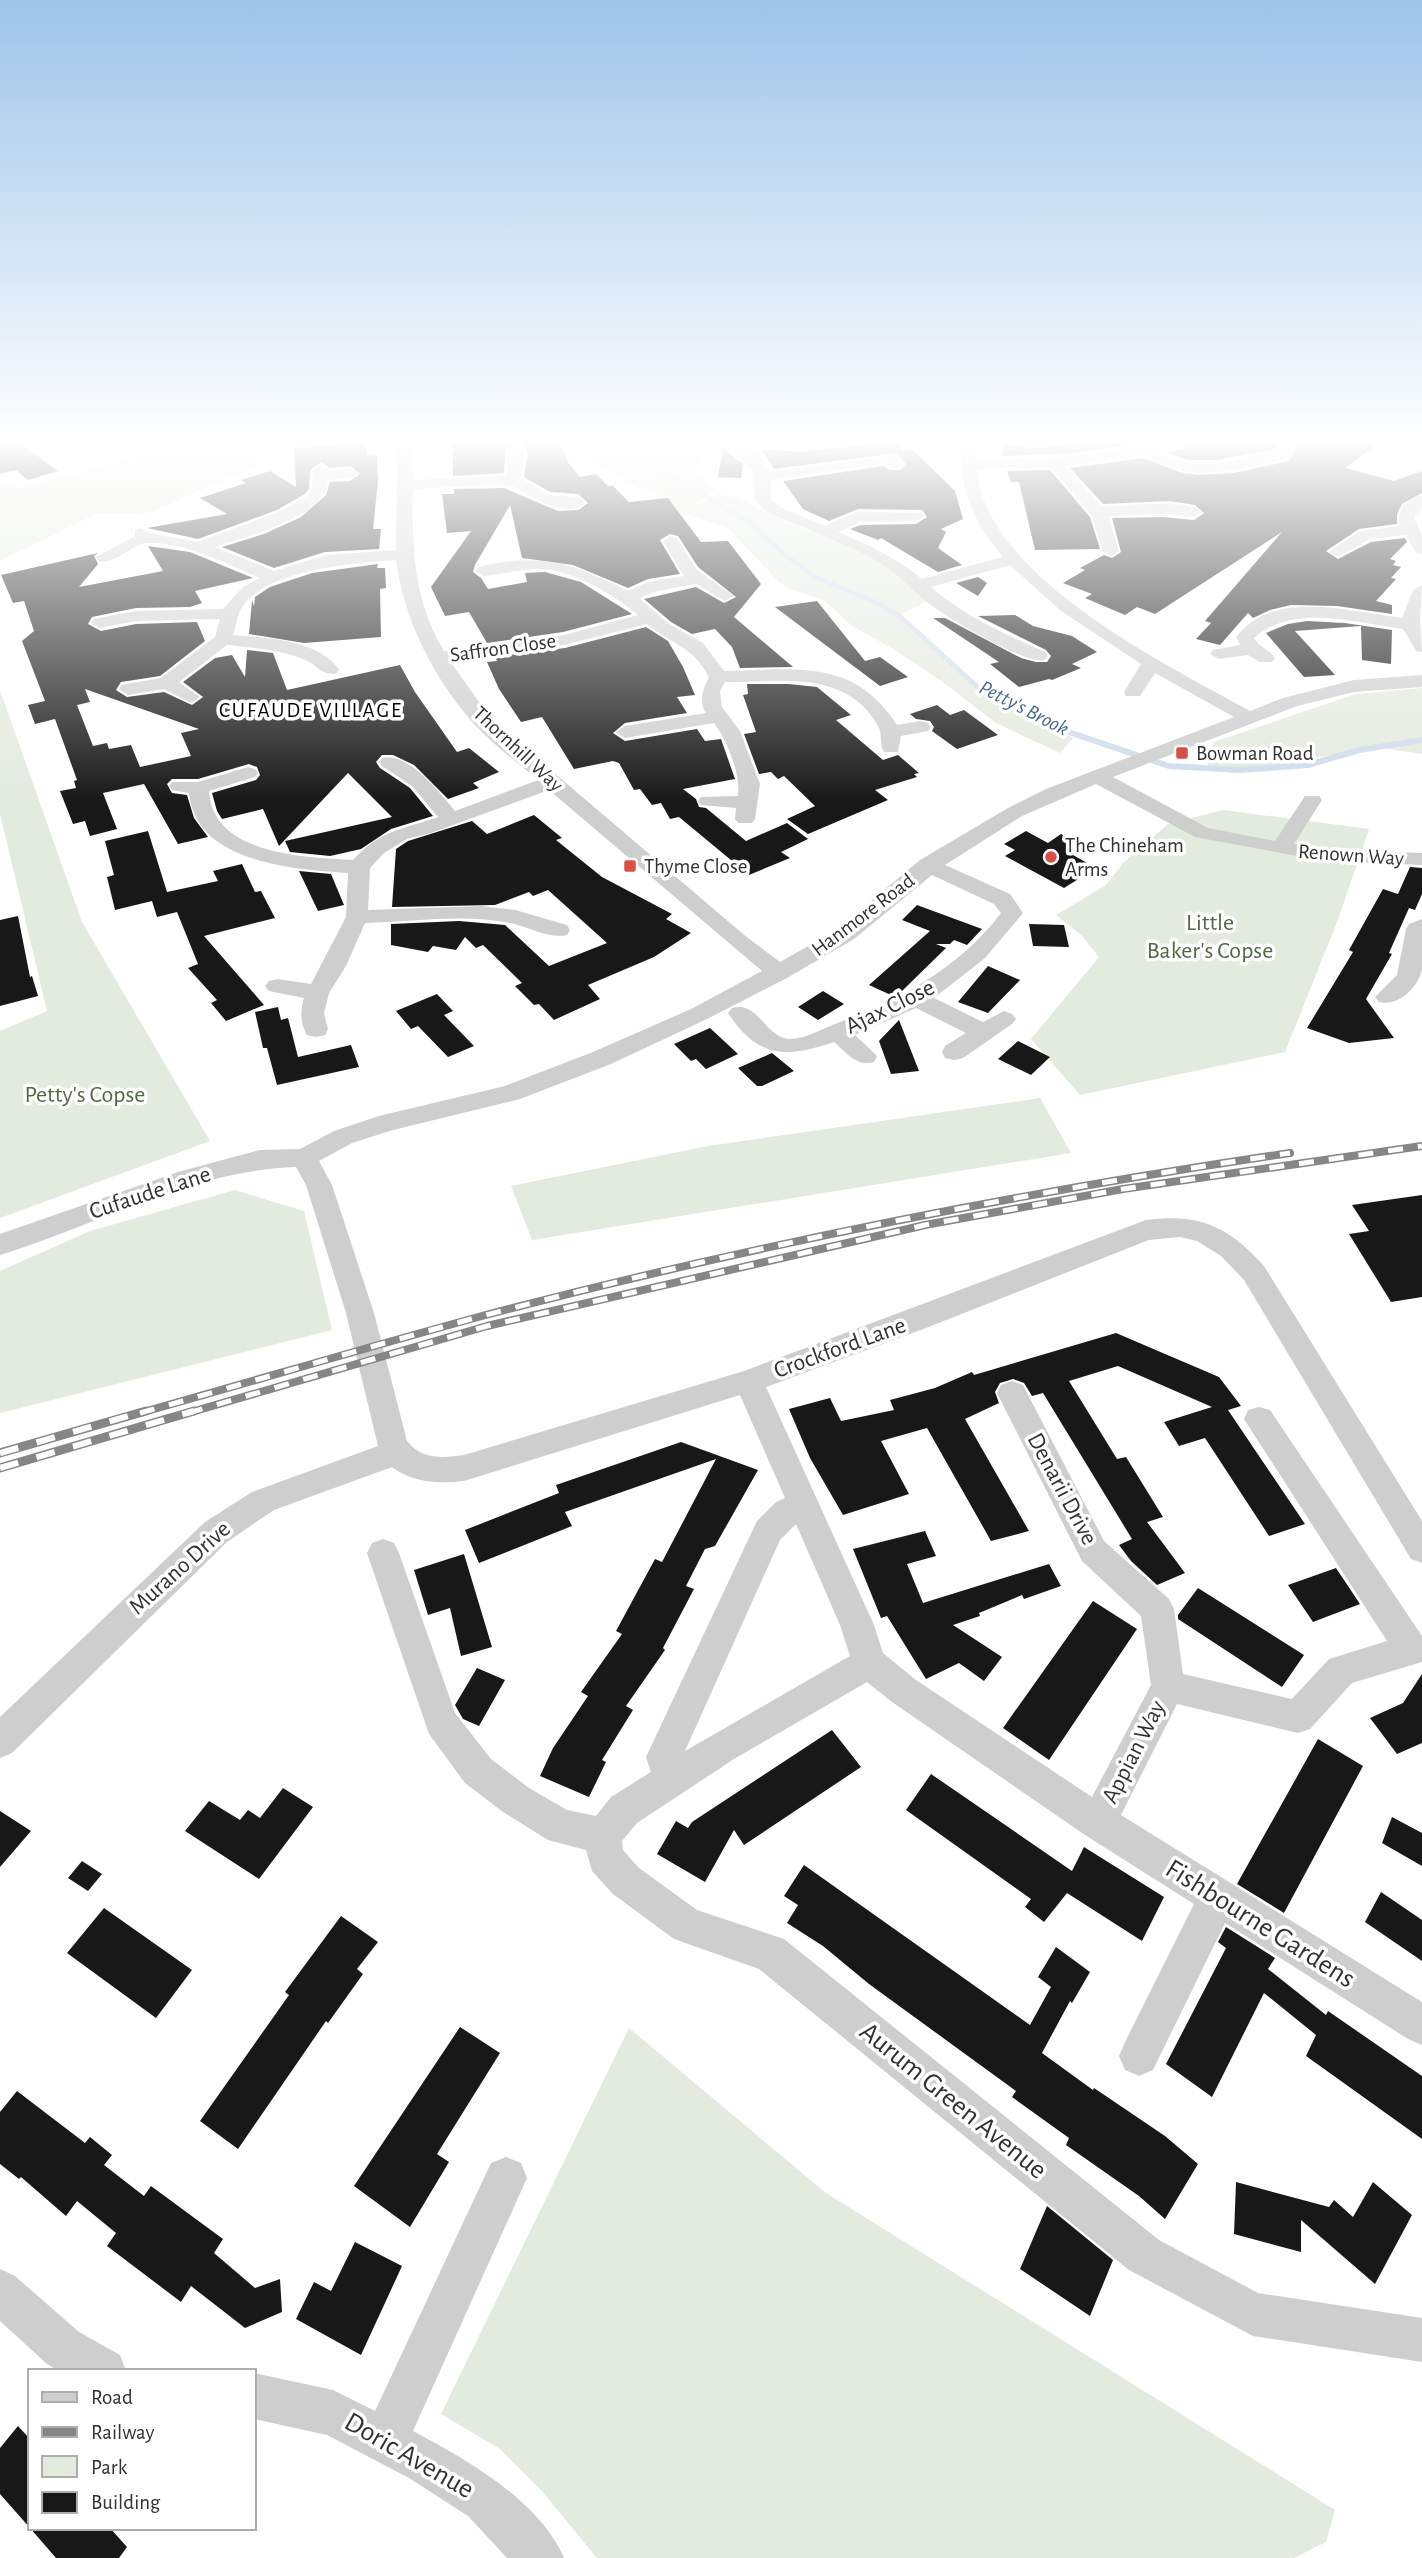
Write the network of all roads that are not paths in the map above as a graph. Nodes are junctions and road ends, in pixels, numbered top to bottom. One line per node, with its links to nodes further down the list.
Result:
1 (237, 562): 11 (street)
2 (319, 562): 11 (street)
3 (405, 562): 26 (street, Thornhill Way)
4 (499, 562): 10 (street)
5 (523, 562): 16 (street)
6 (682, 562): 12 (street)
7 (890, 562): 13 (street)
8 (1002, 562): 13 (street)
9 (1014, 562): 28 (street)
10 (484, 571)
11 (273, 577): 18 (street)
12 (697, 579): 15 (street); 16 (street)
13 (918, 585): 29 (street)
14 (1422, 590): 22 (street)
15 (725, 596)
16 (627, 597): 20 (street)
17 (128, 598): 19 (street)
18 (228, 614): 19 (street); 23 (street)
19 (136, 616): 21 (street)
20 (649, 618): 26 (street, Saffron Close); 30 (street)
21 (100, 623)
22 (1410, 624): 24 (street); 25 (street)
23 (223, 639): 27 (street); 32 (street)
24 (1422, 647)
25 (1219, 654)
26 (439, 657): 45 (street, Thornhill Way)
27 (331, 660)
28 (1152, 662): 34 (street); 37 (street)
29 (1022, 666)
30 (718, 677): 36 (street); 38 (street)
31 (1422, 681): 37 (street, Hanmore Road)
32 (167, 683): 33 (street); 35 (street)
33 (128, 689)
34 (1133, 692)
35 (191, 697)
36 (718, 717): 39 (street); 47 (street)
37 (1248, 717): 44 (street, Hanmore Road)
38 (920, 727)
39 (625, 732)
40 (389, 762): 43 (street)
41 (436, 766): 43 (street)
42 (248, 773): 52 (street)
43 (412, 776): 48 (street)
44 (1097, 776): 49 (street, Renown Way); 51 (street, Hanmore Road)
45 (552, 782): 48 (street); 58 (street, Thornhill Way)
46 (1312, 800): 49 (street, Renown Way)
47 (708, 801)
48 (452, 819): 52 (street)
49 (1281, 849): 50 (street, Renown Way)
50 (1422, 859)
51 (928, 865): 58 (street, Hanmore Road); 62 (street, Ajax Close)
52 (359, 867): 54 (street)
53 (535, 898): 55 (street)
54 (357, 917): 55 (street); 61 (street)
55 (515, 917): 57 (street)
56 (1422, 926): 60 (street)
57 (561, 934)
58 (779, 973): 68 (street, Hanmore Road)
59 (277, 986): 61 (street)
60 (1404, 992)
61 (317, 993): 64 (street)
62 (915, 998): 65 (street, Ajax Close); 66 (street)
63 (740, 1013): 65 (street, Ajax Close)
64 (316, 1029)
65 (837, 1032): 67 (street)
66 (954, 1052)
67 (865, 1056)
68 (304, 1158): 69 (street, Cufaude Lane); 73 (street)
69 (0, 1245)
70 (749, 1381): 73 (street, Crockford Lane); 74 (street); 75 (street, Crockford Lane)
71 (1012, 1393): 78 (street, Denarii Drive)
72 (1259, 1419): 78 (street, Appian Way)
73 (397, 1452): 79 (street, Murano Drive)
74 (803, 1505): 77 (street); 80 (street)
75 (1422, 1549)
76 (383, 1552): 82 (street)
77 (869, 1663): 80 (street); 81 (street, Appian Way)
78 (1168, 1686): 81 (street, Appian Way)
79 (0, 1741)
80 (671, 1780): 82 (street)
81 (1098, 1822): 83 (street, Fishbourne Gardens)
82 (603, 1836): 88 (street, Aurum Green Avenue)
83 (1218, 1897): 84 (street, Fishbourne Gardens); 85 (street)
84 (1422, 2025)
85 (1139, 2056)
86 (506, 2178): 91 (street)
87 (0, 2291): 89 (street)
88 (1422, 2340)
89 (100, 2369)
90 (256, 2396): 91 (street, Doric Avenue)
91 (385, 2441): 92 (street, Doric Avenue)
92 (540, 2558)

